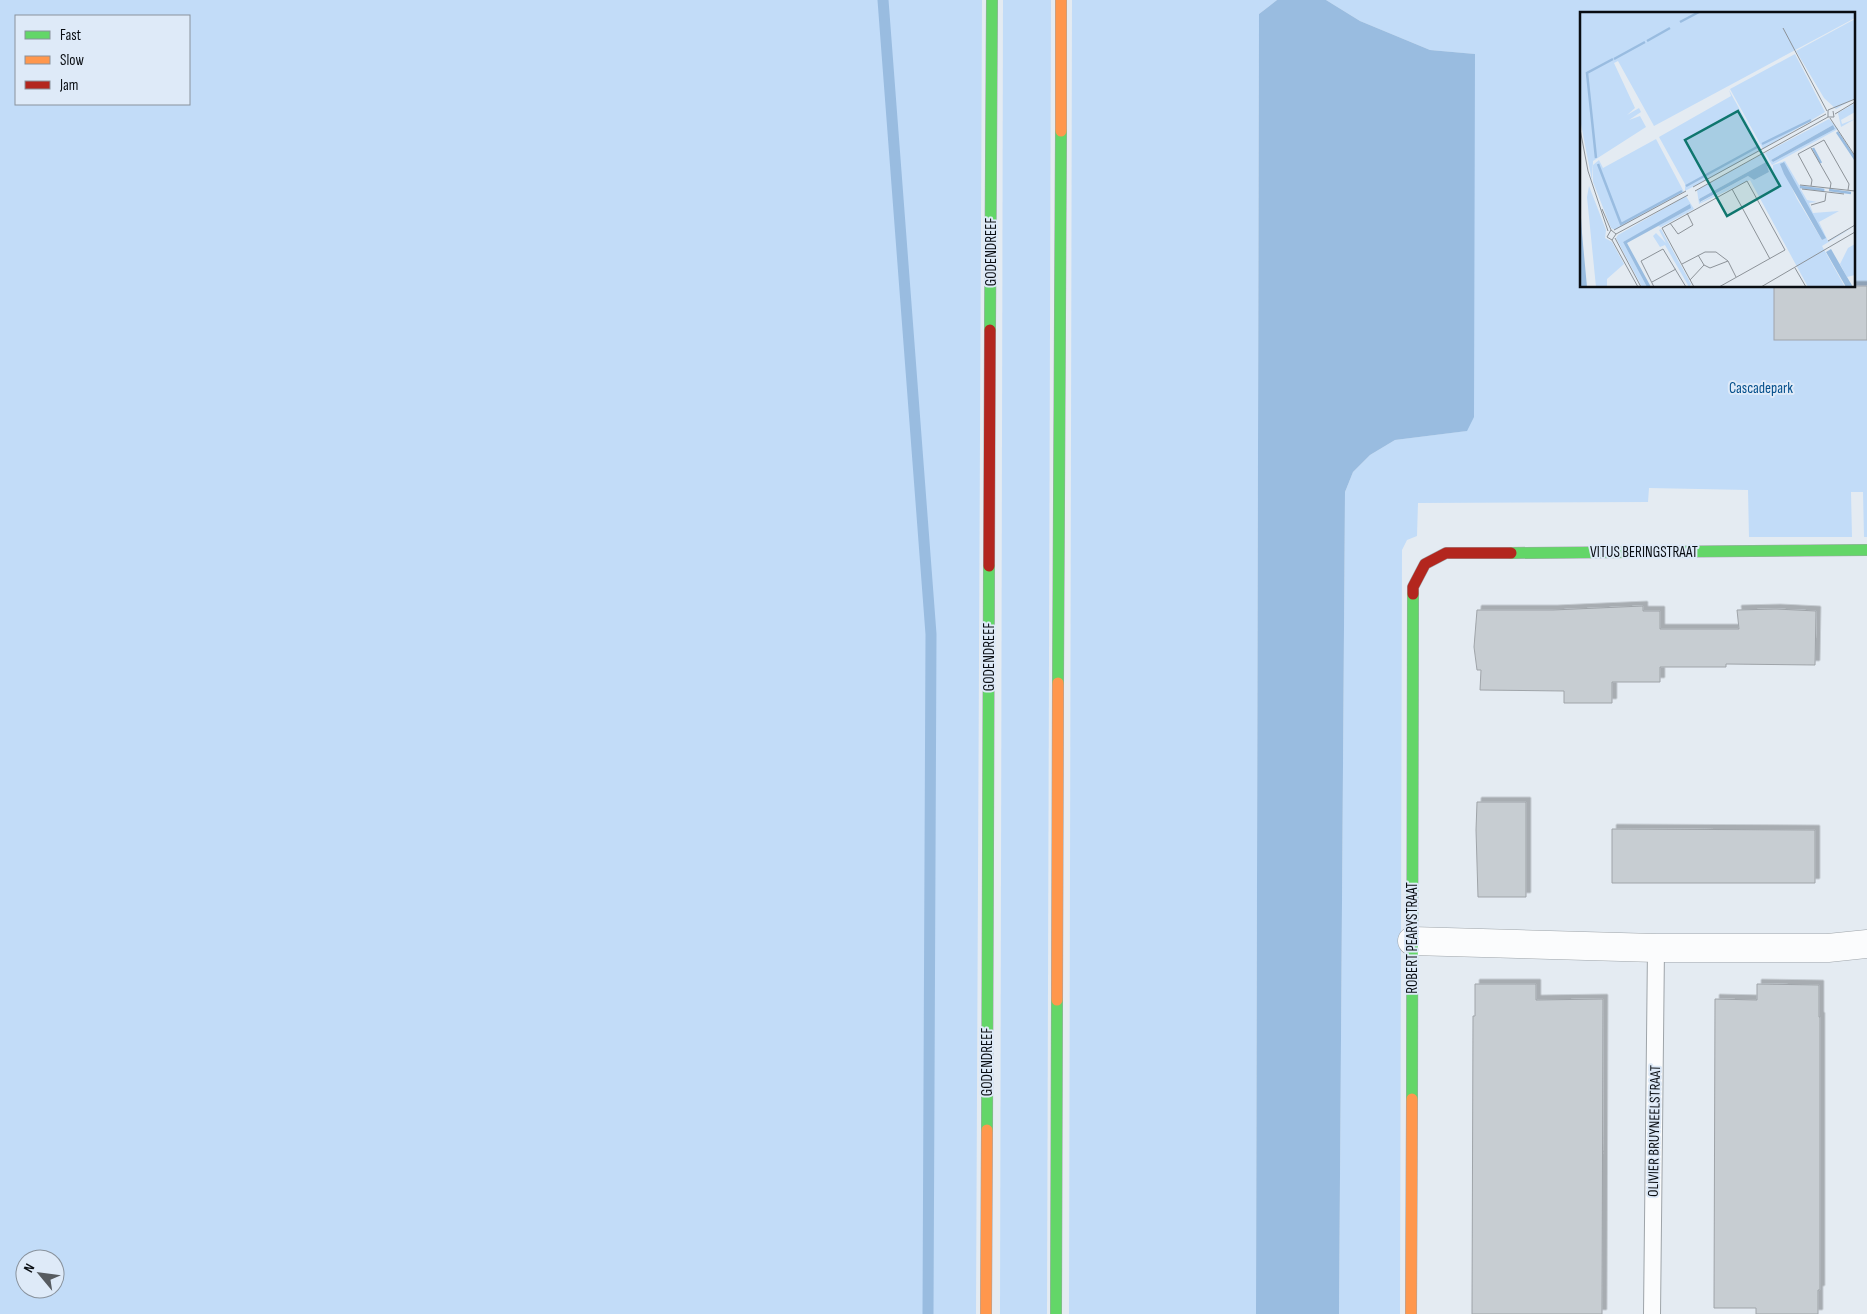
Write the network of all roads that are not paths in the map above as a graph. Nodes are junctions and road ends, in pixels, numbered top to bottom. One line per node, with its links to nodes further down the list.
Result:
1 (992, 0): 8 (main road, GODENDREEF)
2 (1060, 0): 9 (main road)
3 (1867, 550): 4 (main road, VITUS BERINGSTRAAT)
4 (1425, 564): 5 (main road, ROBERT PEARYSTRAAT)
5 (1412, 940): 7 (street); 10 (main road, ROBERT PEARYSTRAAT)
6 (1867, 944): 7 (street)
7 (1656, 948): 11 (lane, OLIVIER BRUYNEELSTRAAT)
8 (986, 1314)
9 (1056, 1314)
10 (1411, 1314)
11 (1652, 1314)

